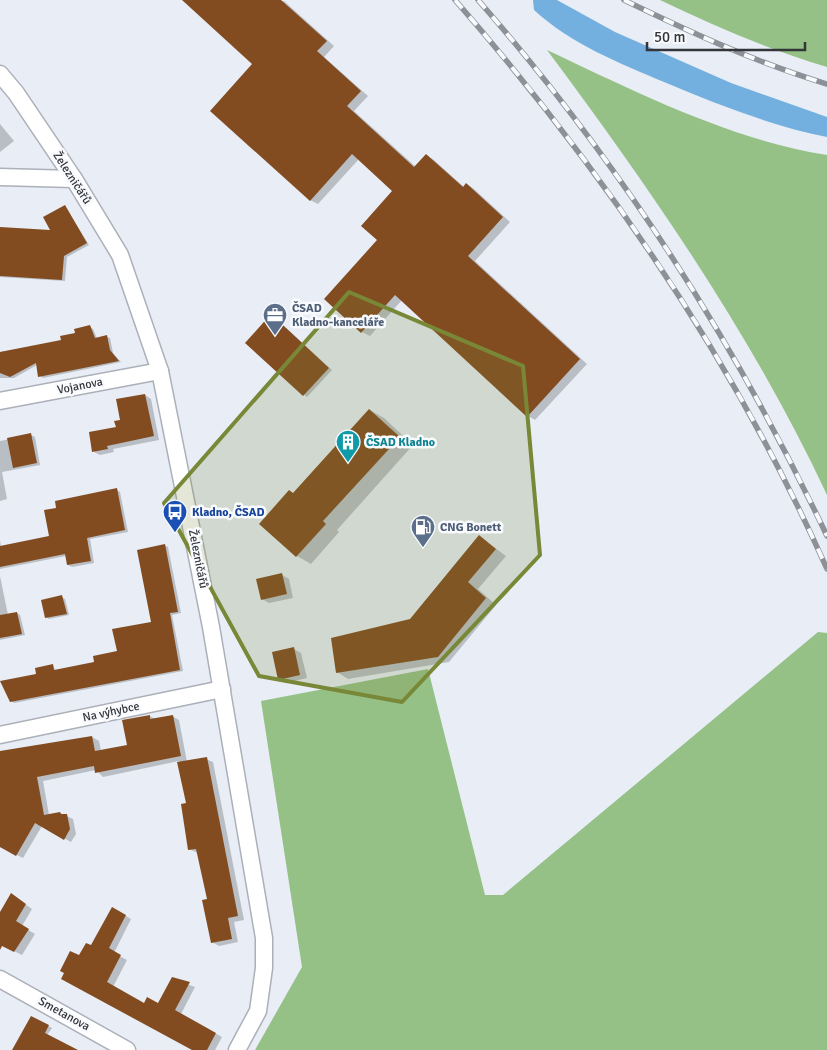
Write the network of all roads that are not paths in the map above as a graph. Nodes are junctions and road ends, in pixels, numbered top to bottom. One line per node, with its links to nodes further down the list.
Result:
1 (0, 74): 3 (street, Železničářů)
2 (0, 177): 3 (street)
3 (74, 179): 4 (street, Železničářů)
4 (160, 371): 5 (street, Vojanova); 6 (street, Železničářů)
5 (0, 402)
6 (222, 690): 7 (street, Na výhybce); 10 (street, Železničářů)
7 (0, 735)
8 (0, 979): 9 (street, Smetanova)
9 (127, 1050)
10 (237, 1050)

